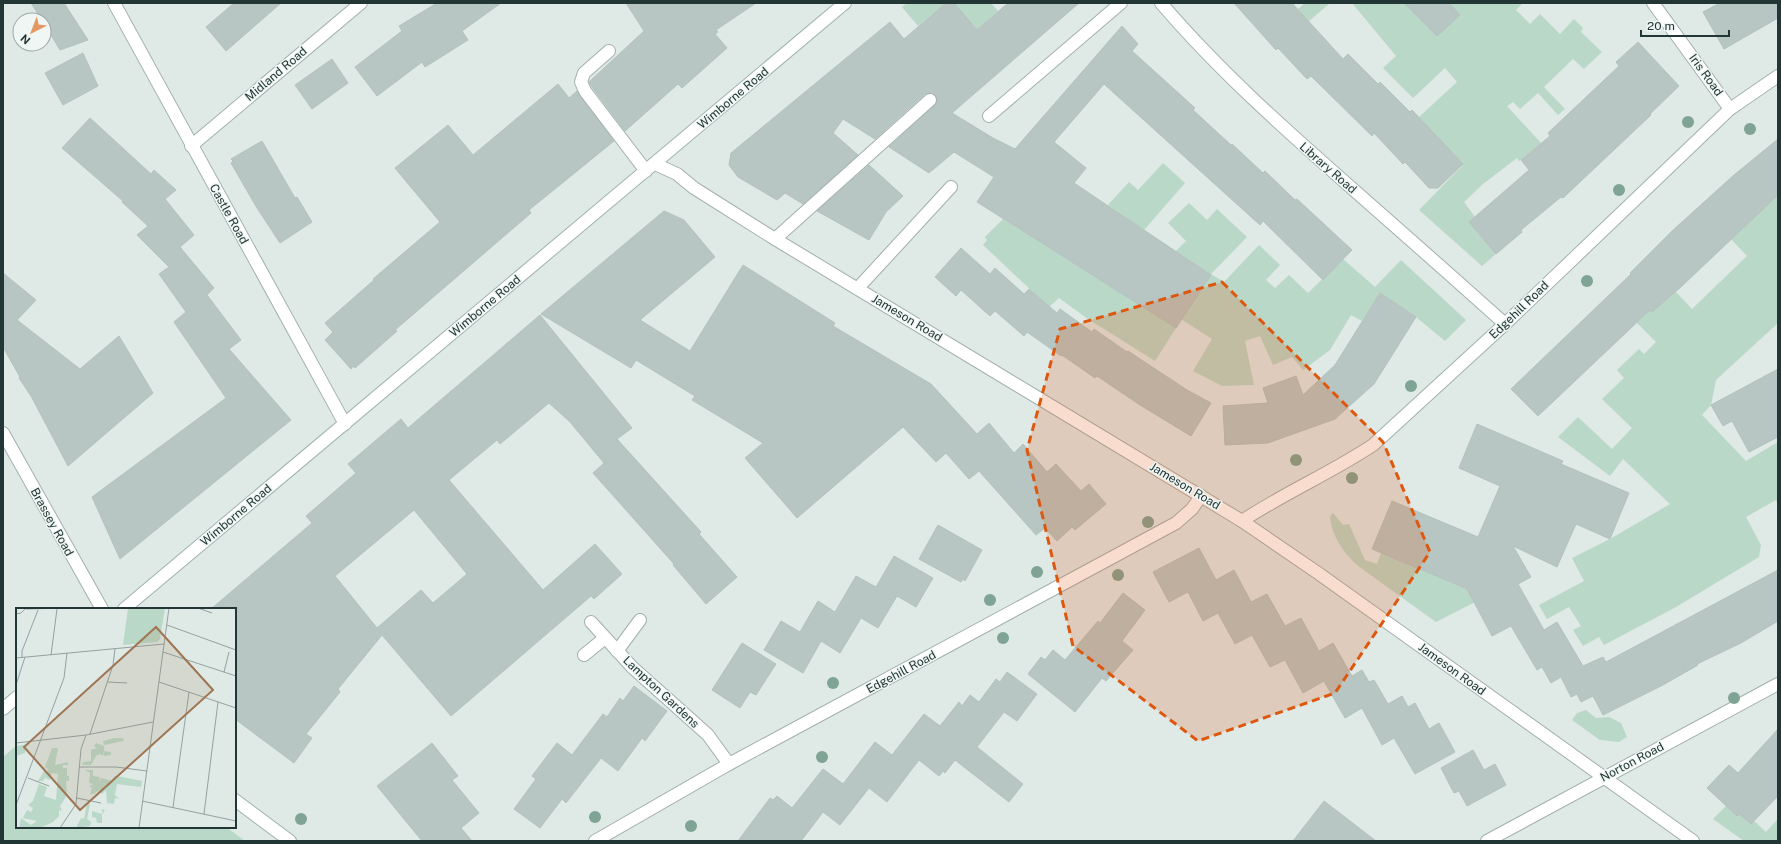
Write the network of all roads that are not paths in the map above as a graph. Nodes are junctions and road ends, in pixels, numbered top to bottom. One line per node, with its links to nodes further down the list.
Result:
1 (114, 3): 12 (street, Castle Road)
2 (360, 3): 12 (street, Midland Road)
3 (845, 3): 13 (street, Wimborne Road)
4 (1121, 3): 11 (street)
5 (1161, 3): 17 (street, Library Road)
6 (1654, 3): 10 (street, Iris Road)
7 (609, 51): 13 (street)
8 (1778, 76): 10 (street, Edgehill Road)
9 (930, 100): 15 (street)
10 (1730, 109): 17 (street, Edgehill Road)
11 (989, 116)
12 (192, 146): 18 (street, Castle Road)
13 (650, 168): 15 (street, Jameson Road); 18 (street, Wimborne Road)
14 (951, 187): 16 (street)
15 (775, 239): 16 (street, Jameson Road)
16 (858, 288): 20 (street, Jameson Road)
17 (1505, 324): 21 (street, Edgehill Road)
18 (345, 424): 23 (street, Wimborne Road)
19 (3, 433): 22 (street, Brassey Road)
20 (1201, 496): 21 (street, Jameson Road); 32 (street, Edgehill Road)
21 (1242, 521): 33 (street, Jameson Road)
22 (101, 608)
23 (125, 608)
24 (640, 620): 27 (street)
25 (591, 622): 26 (street, Lampton Gardens)
26 (605, 638): 27 (street, Lampton Gardens); 28 (street)
27 (617, 651): 32 (street, Lampton Gardens)
28 (584, 655)
29 (1778, 684): 33 (street, Norton Road)
30 (16, 698): 31 (street)
31 (3, 709)
32 (729, 764): 36 (street, Edgehill Road)
33 (1604, 777): 37 (street, Norton Road); 38 (street, Jameson Road)
34 (236, 801): 35 (street)
35 (290, 841)
36 (595, 841)
37 (1486, 841)
38 (1693, 841)

